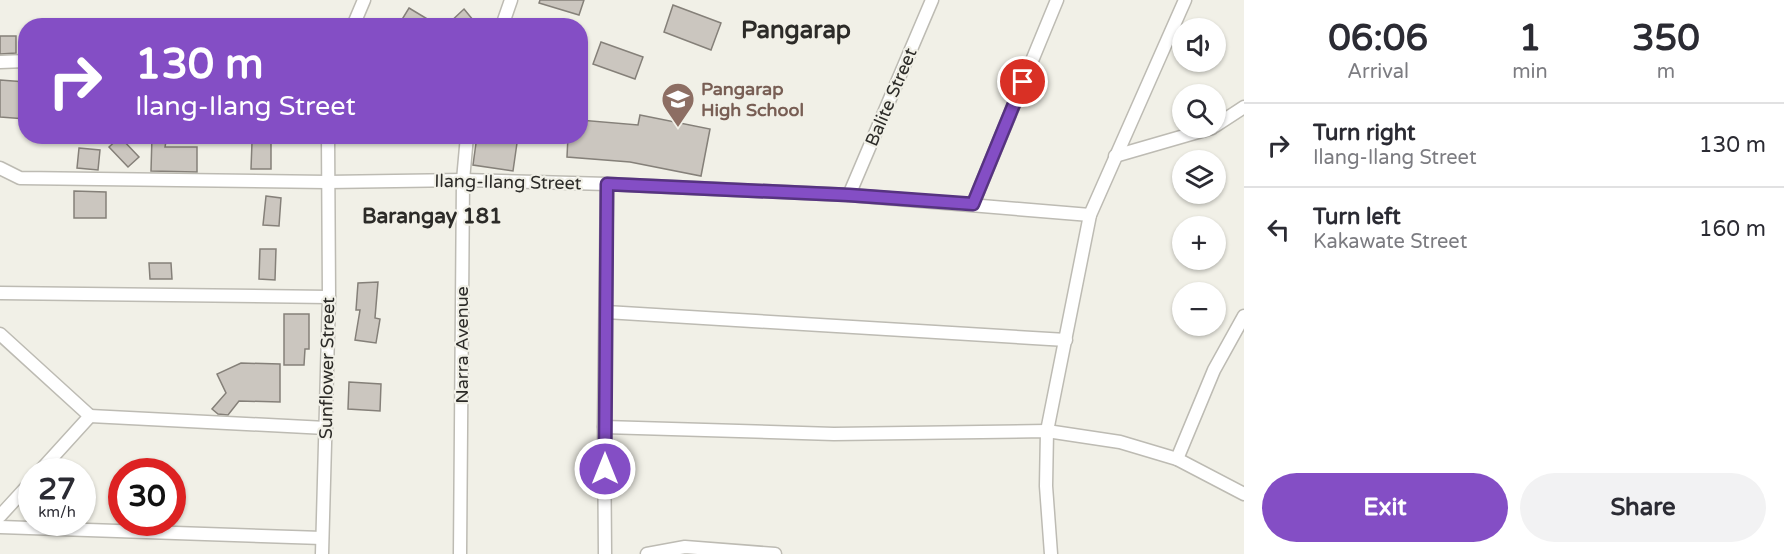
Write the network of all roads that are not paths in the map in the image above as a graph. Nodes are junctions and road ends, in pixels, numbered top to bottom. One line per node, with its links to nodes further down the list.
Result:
1 (364, 0): 6 (street)
2 (511, 0): 7 (street)
3 (932, 0): 20 (street, Balite Street)
4 (1057, 0): 21 (street)
5 (1185, 0): 15 (street)
6 (356, 18)
7 (505, 18)
8 (18, 61): 9 (street)
9 (0, 62)
10 (1244, 107): 11 (street)
11 (1226, 119)
12 (1176, 138): 15 (street)
13 (328, 144): 18 (street, Sunflower Street)
14 (466, 144): 17 (street, Narra Avenue)
15 (1115, 156): 22 (street)
16 (0, 168): 18 (street, Ilang-Ilang Street)
17 (463, 180): 18 (street, Ilang-Ilang Street); 19 (street, Ilang-Ilang Street); 41 (street, Narra Avenue)
18 (327, 182): 24 (street, Sunflower Street)
19 (607, 184): 20 (street, Ilang-Ilang Street); 25 (street)
20 (849, 195): 21 (street, Ilang-Ilang Street)
21 (973, 204): 22 (street, Ilang-Ilang Street)
22 (1090, 215): 28 (street)
23 (0, 293): 24 (street)
24 (329, 297): 31 (street, Sunflower Street)
25 (606, 312): 28 (street); 30 (street)
26 (1244, 316): 34 (street)
27 (0, 334): 29 (street)
28 (1066, 340): 32 (street)
29 (90, 416): 31 (street); 33 (street)
30 (604, 426): 32 (street); 42 (street)
31 (326, 428): 39 (street, Sunflower Street)
32 (1047, 431): 34 (street); 45 (street)
33 (52, 458)
34 (1177, 459): 35 (street)
35 (1244, 494)
36 (18, 496): 37 (street)
37 (0, 516)
38 (0, 527): 39 (street)
39 (322, 538): 40 (street, Sunflower Street)
40 (322, 554)
41 (460, 554)
42 (605, 554)
43 (647, 554): 44 (street)
44 (775, 554)
45 (1051, 554)

